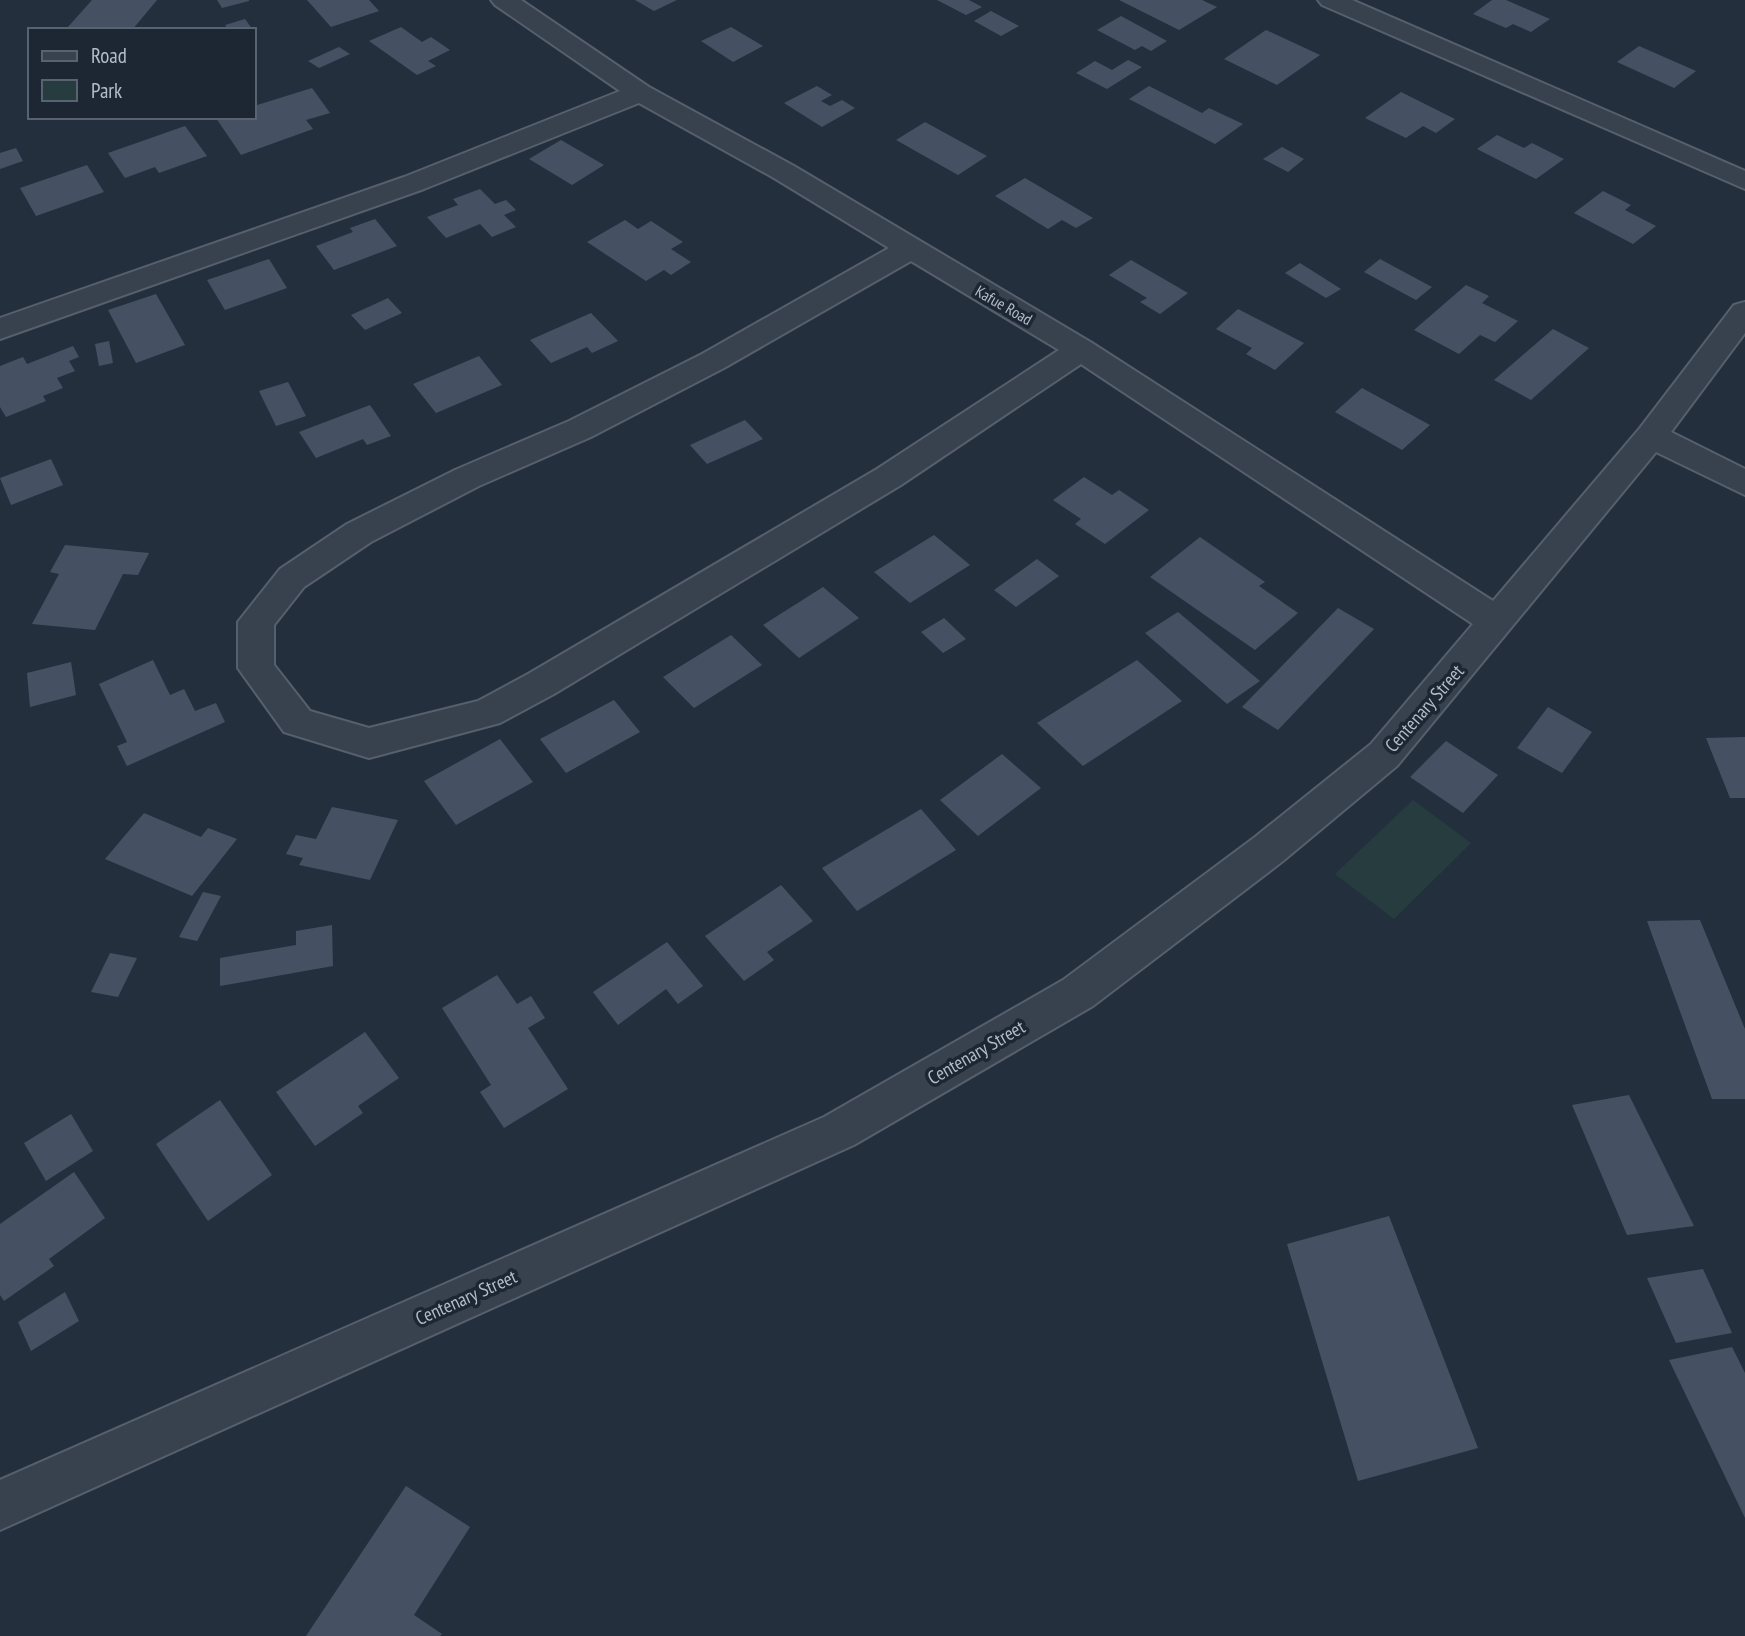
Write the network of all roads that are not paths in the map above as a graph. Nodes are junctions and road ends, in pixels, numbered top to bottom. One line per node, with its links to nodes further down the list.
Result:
1 (504, 0): 3 (street, Kafue Road)
2 (1331, 0): 4 (street)
3 (640, 93): 5 (street, Kafue Road); 7 (street)
4 (1745, 181)
5 (909, 249): 8 (street, Kafue Road); 8 (street)
6 (1745, 312): 9 (street, Centenary Street)
7 (0, 329)
8 (1081, 350): 11 (street, Kafue Road)
9 (1651, 436): 10 (street); 11 (street, Centenary Street)
10 (1745, 483)
11 (1497, 622): 12 (street, Centenary Street)
12 (0, 1505)

